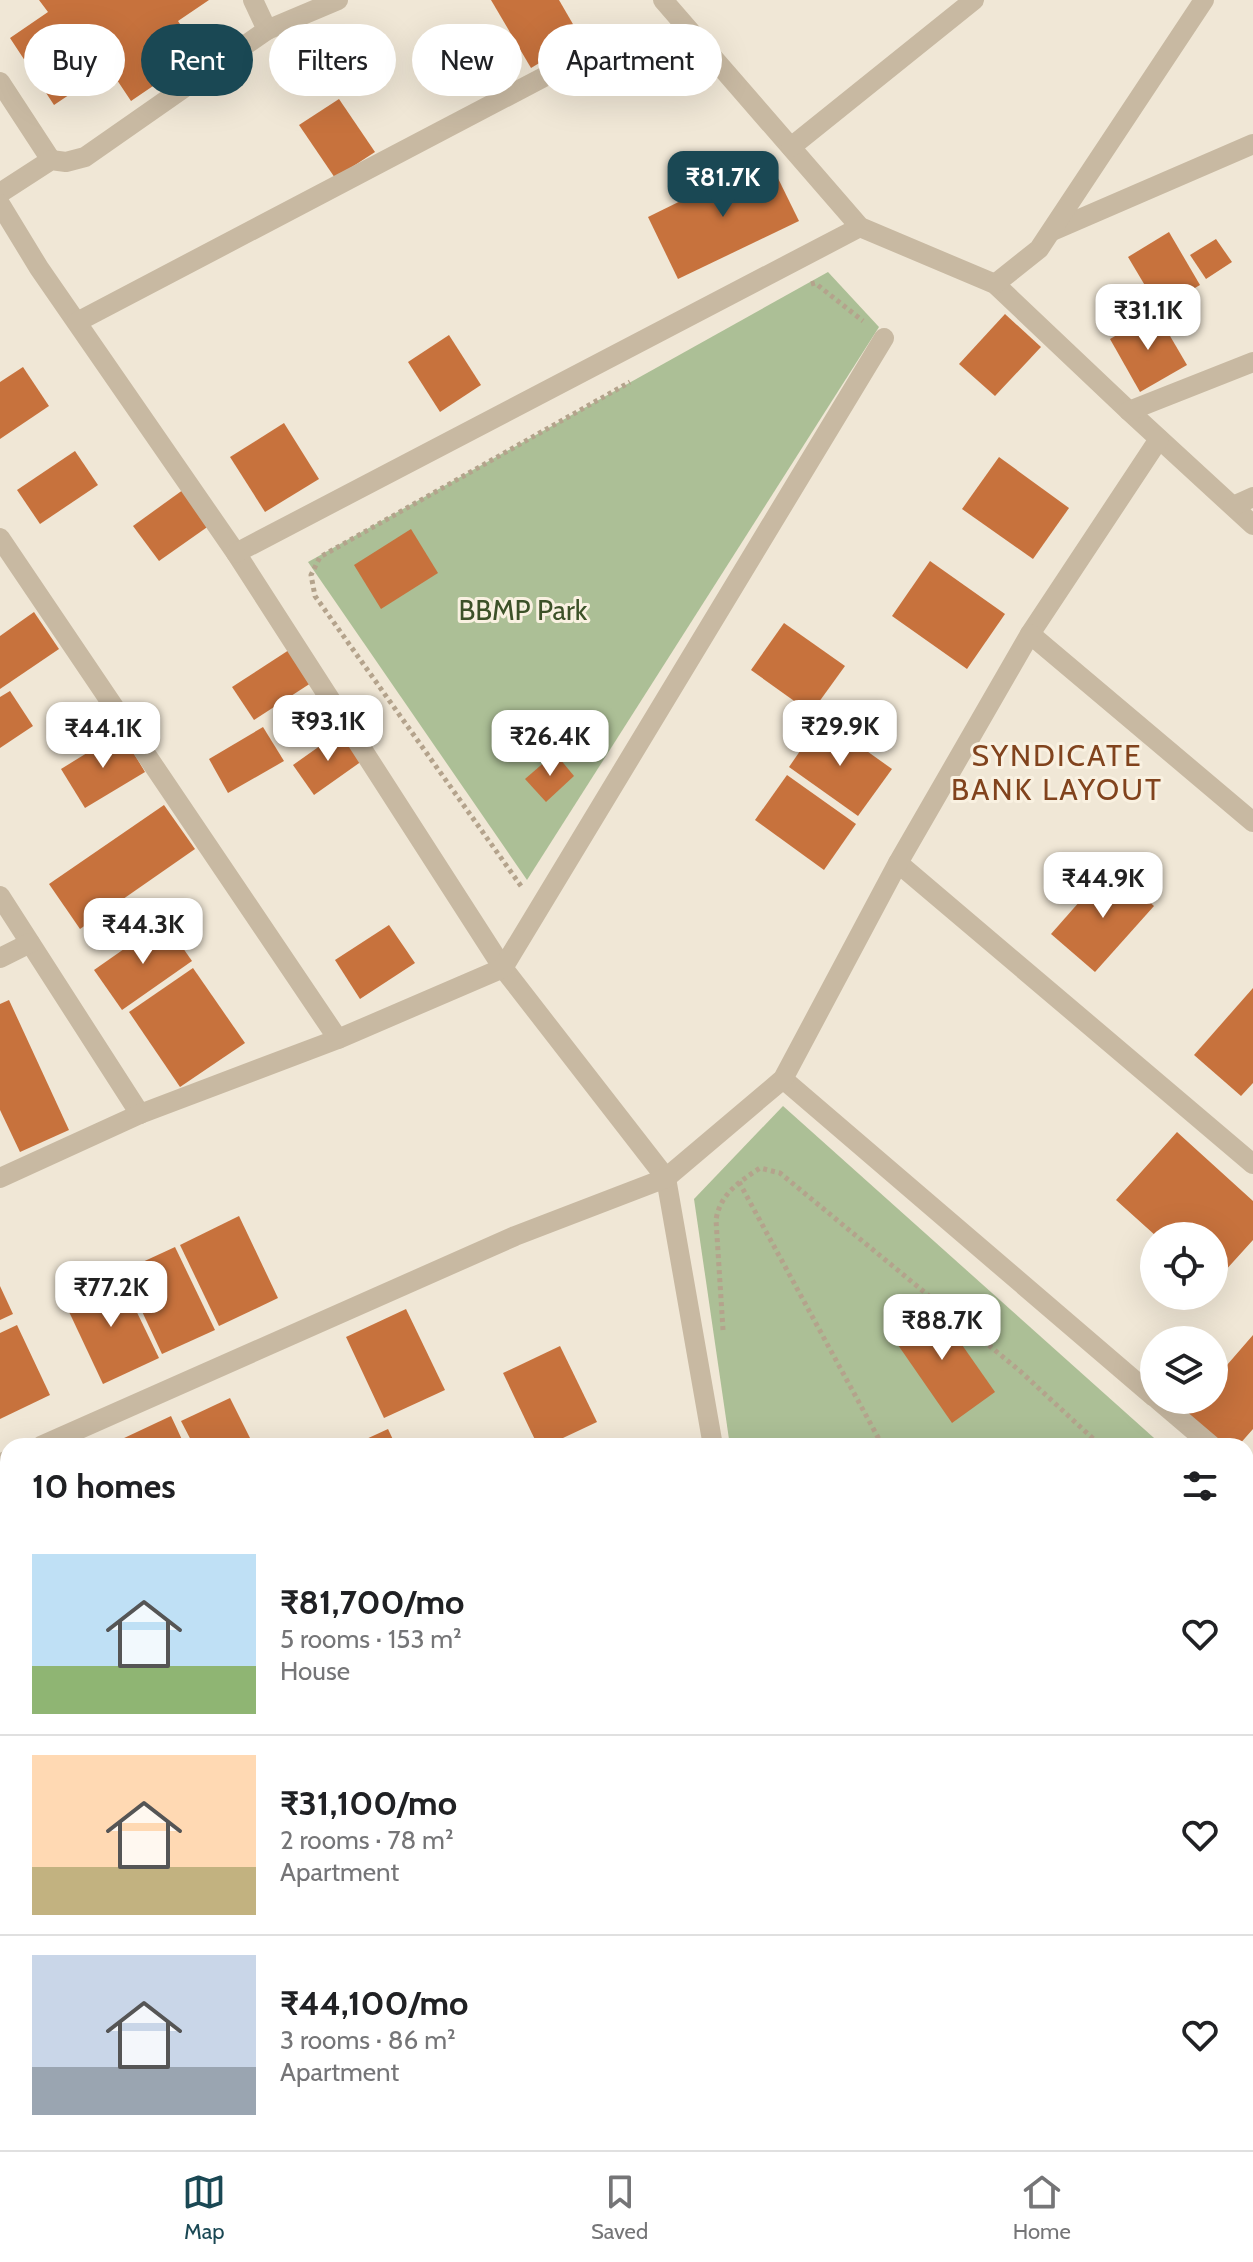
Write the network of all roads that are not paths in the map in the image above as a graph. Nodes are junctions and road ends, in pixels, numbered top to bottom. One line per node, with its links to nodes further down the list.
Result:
1 (253, 0): 6 (street)
2 (338, 0): 6 (street)
3 (974, 0): 10 (street)
4 (1204, 0): 15 (street)
5 (668, 2): 10 (street)
6 (267, 30): 11 (street)
7 (538, 80): 17 (street)
8 (0, 82): 11 (street)
9 (1253, 144): 15 (street)
10 (791, 147): 14 (street)
11 (51, 160): 12 (street)
12 (0, 193)
13 (0, 204): 17 (street)
14 (860, 227): 16 (street); 26 (street)
15 (1052, 231): 16 (street)
16 (995, 284): 20 (street)
17 (77, 322): 26 (street)
18 (884, 338): 33 (street)
19 (1253, 362): 20 (street)
20 (1129, 411): 21 (street)
21 (1159, 439): 23 (street); 27 (street)
22 (1253, 497): 23 (street)
23 (1233, 506): 24 (street)
24 (1253, 525)
25 (0, 538): 34 (street)
26 (236, 553): 33 (street)
27 (1030, 634): 28 (street); 29 (street)
28 (1253, 822)
29 (898, 863): 35 (street); 37 (street)
30 (0, 896): 31 (street)
31 (30, 943): 32 (street); 36 (street)
32 (0, 958)
33 (503, 968): 34 (street); 39 (street)
34 (338, 1039): 36 (street)
35 (783, 1079): 39 (street); 40 (street)
36 (140, 1114): 38 (street)
37 (1253, 1164)
38 (0, 1178)
39 (666, 1178): 42 (street); 43 (street)
40 (1140, 1384)
41 (1175, 1414): 44 (street)
42 (59, 1438)
43 (709, 1438)
44 (1203, 1438)

